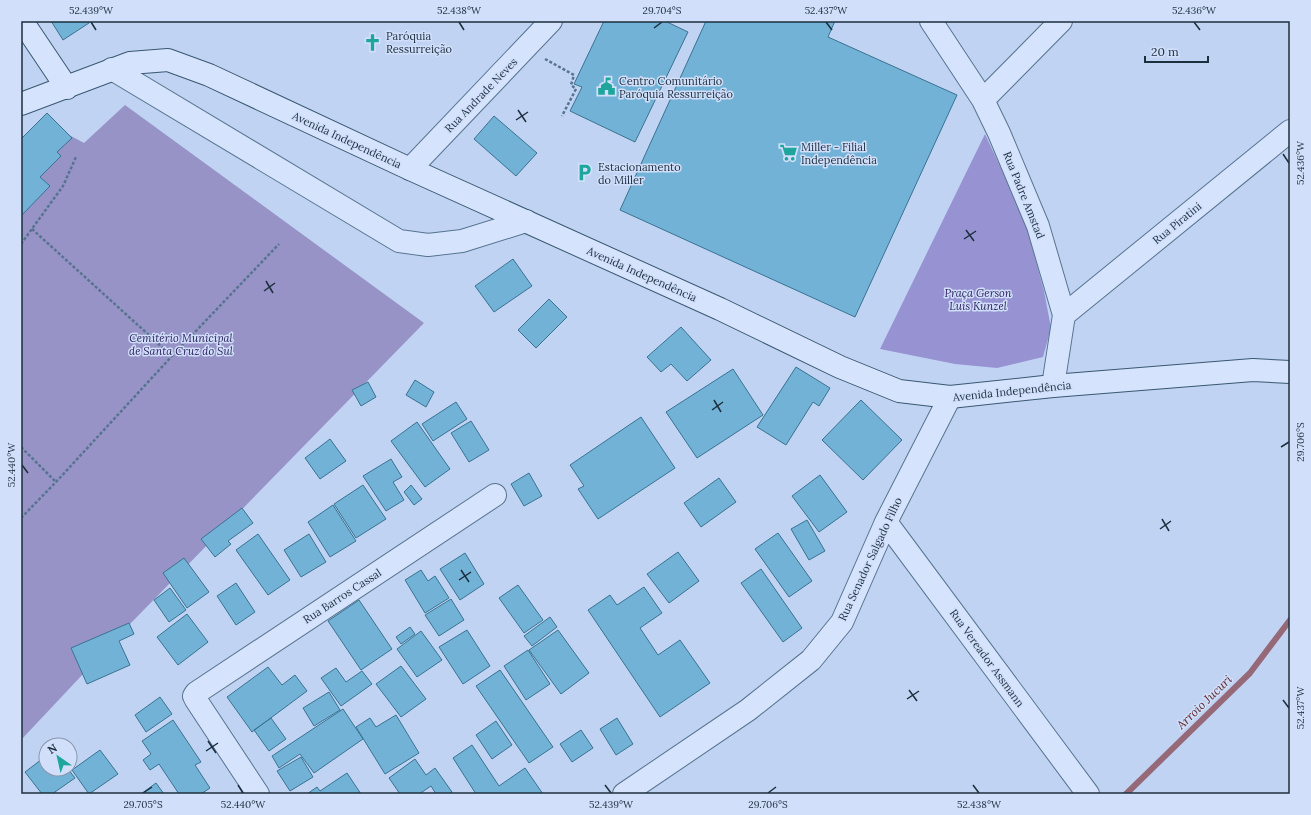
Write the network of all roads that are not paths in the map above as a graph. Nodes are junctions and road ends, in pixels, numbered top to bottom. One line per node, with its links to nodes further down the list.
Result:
1 (22, 21): 6 (street)
2 (551, 21): 10 (street, Rua Andrade Neves)
3 (931, 21): 7 (street, Rua Padre Amstad)
4 (1061, 21): 7 (street)
5 (112, 69): 6 (street, Avenida Independência); 10 (street, Avenida Independência); 11 (street)
6 (67, 88): 8 (street, Avenida Independência)
7 (983, 100): 12 (street, Rua Padre Amstad)
8 (21, 104)
9 (1290, 131): 12 (street, Rua Piratini)
10 (410, 169): 11 (street, Avenida Independência)
11 (526, 221): 15 (street, Avenida Independência)
12 (1064, 315): 14 (street, Rua Padre Amstad)
13 (1290, 372): 14 (street, Avenida Independência)
14 (1054, 386): 15 (street, Avenida Independência)
15 (950, 397): 17 (street, Rua Senador Salgado Filho)
16 (495, 495): 18 (street, Rua Barros Cassal)
17 (886, 522): 19 (street, Rua Senador Salgado Filho); 20 (street, Rua Vereador Assmann)
18 (258, 794)
19 (624, 794)
20 (1088, 794)

